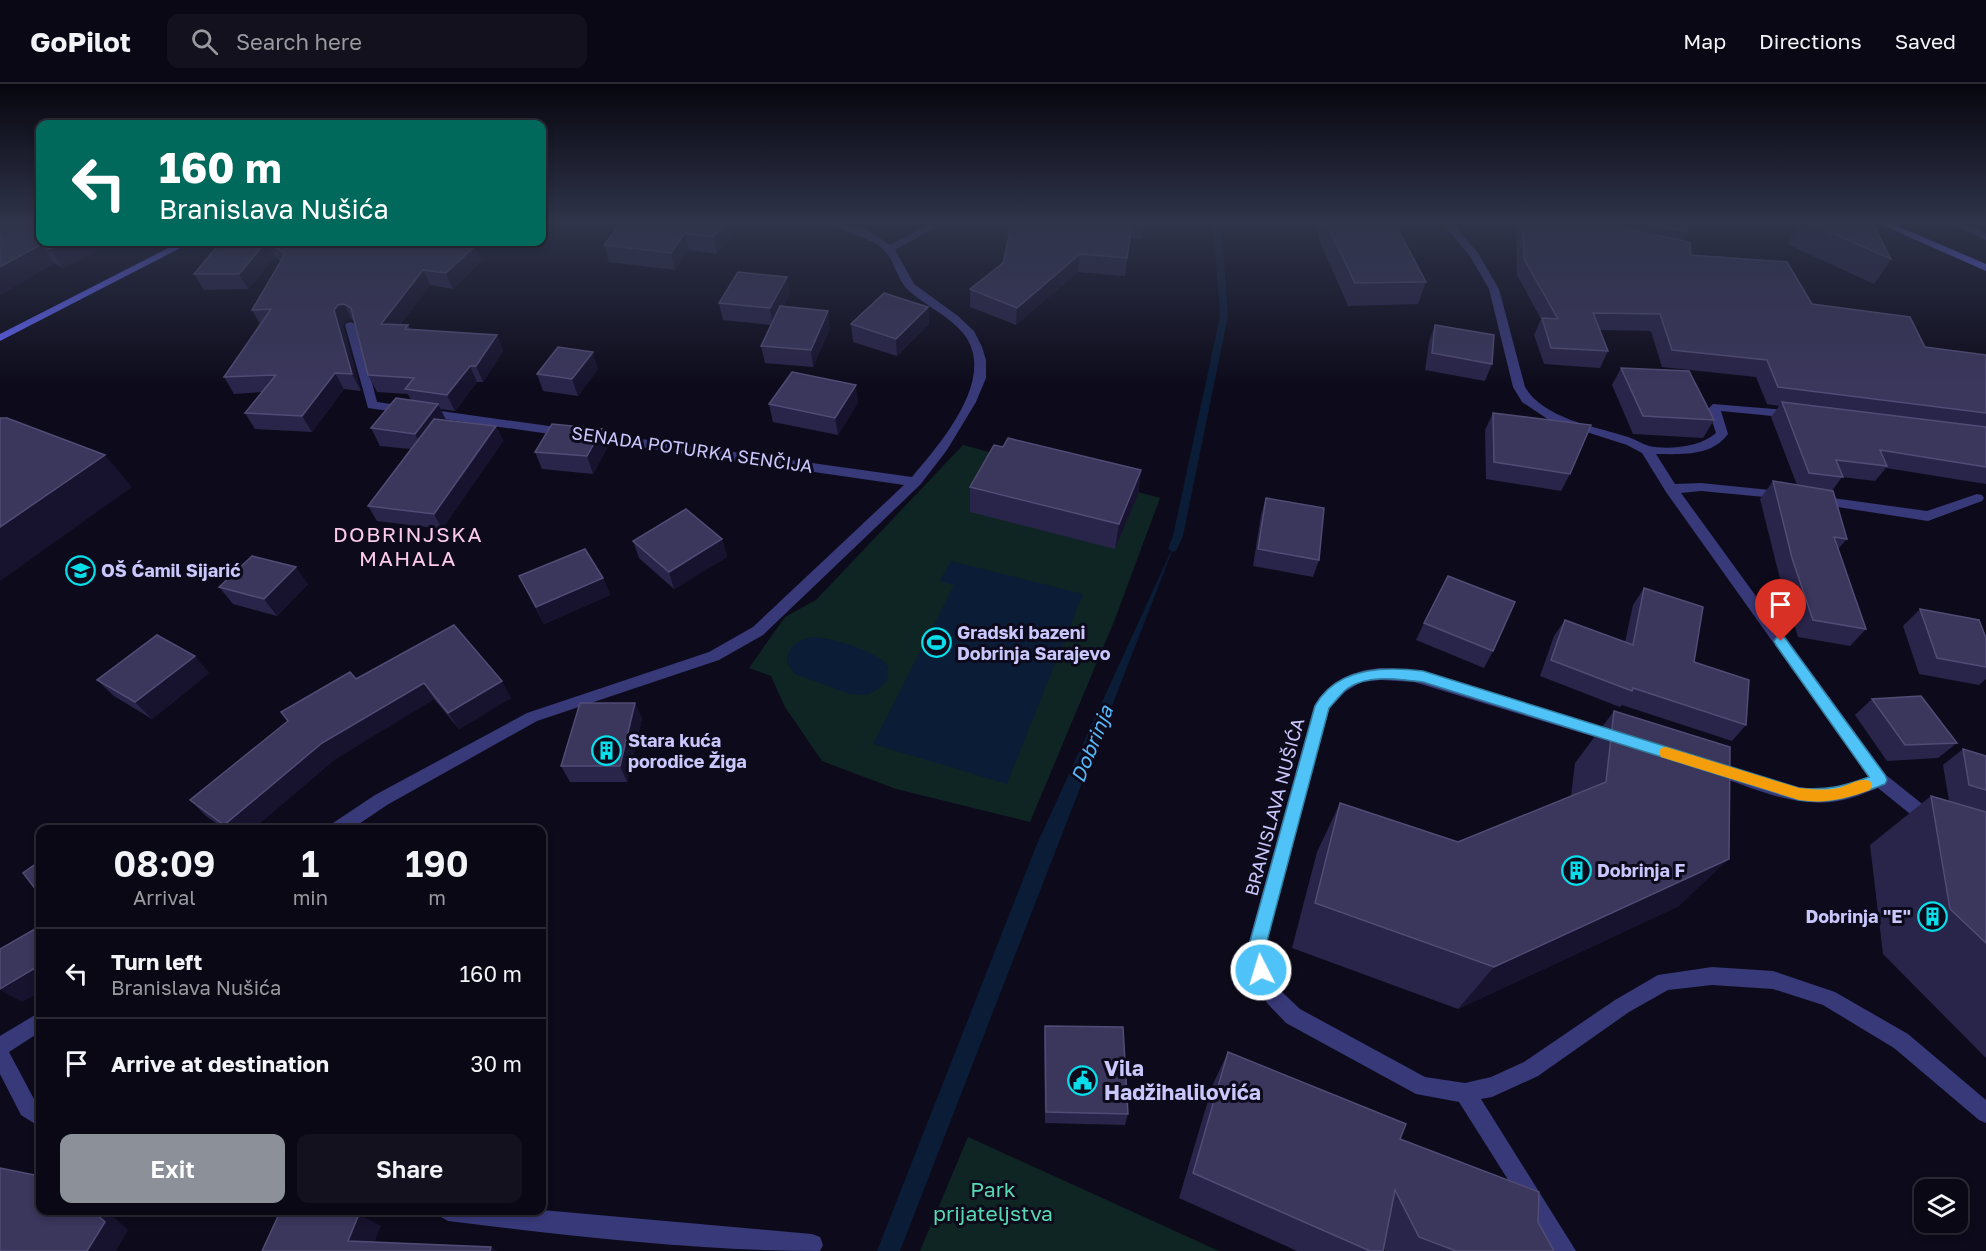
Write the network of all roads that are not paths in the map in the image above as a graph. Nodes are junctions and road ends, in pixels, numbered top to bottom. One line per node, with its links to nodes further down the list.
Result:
1 (120, 276): 5 (street)
2 (905, 276): 8 (street)
3 (1487, 276): 7 (street)
4 (351, 325): 8 (street, SENADA POTURKA SENČIJA)
5 (0, 338)
6 (1810, 416): 7 (street)
7 (1647, 450): 9 (street)
8 (915, 482): 15 (street)
9 (1671, 489): 10 (street); 13 (street)
10 (1977, 498)
11 (1632, 742): 19 (street, BRANISLAVA NUŠIĆA)
12 (1699, 763): 13 (street)
13 (1880, 780): 14 (street)
14 (1945, 824)
15 (344, 825)
16 (36, 1024): 17 (street)
17 (0, 1047)
18 (0, 1054): 21 (street)
19 (1465, 1093): 20 (street); 24 (street)
20 (1986, 1113)
21 (36, 1114)
22 (484, 1215): 23 (street)
23 (812, 1245)
24 (1565, 1251)

